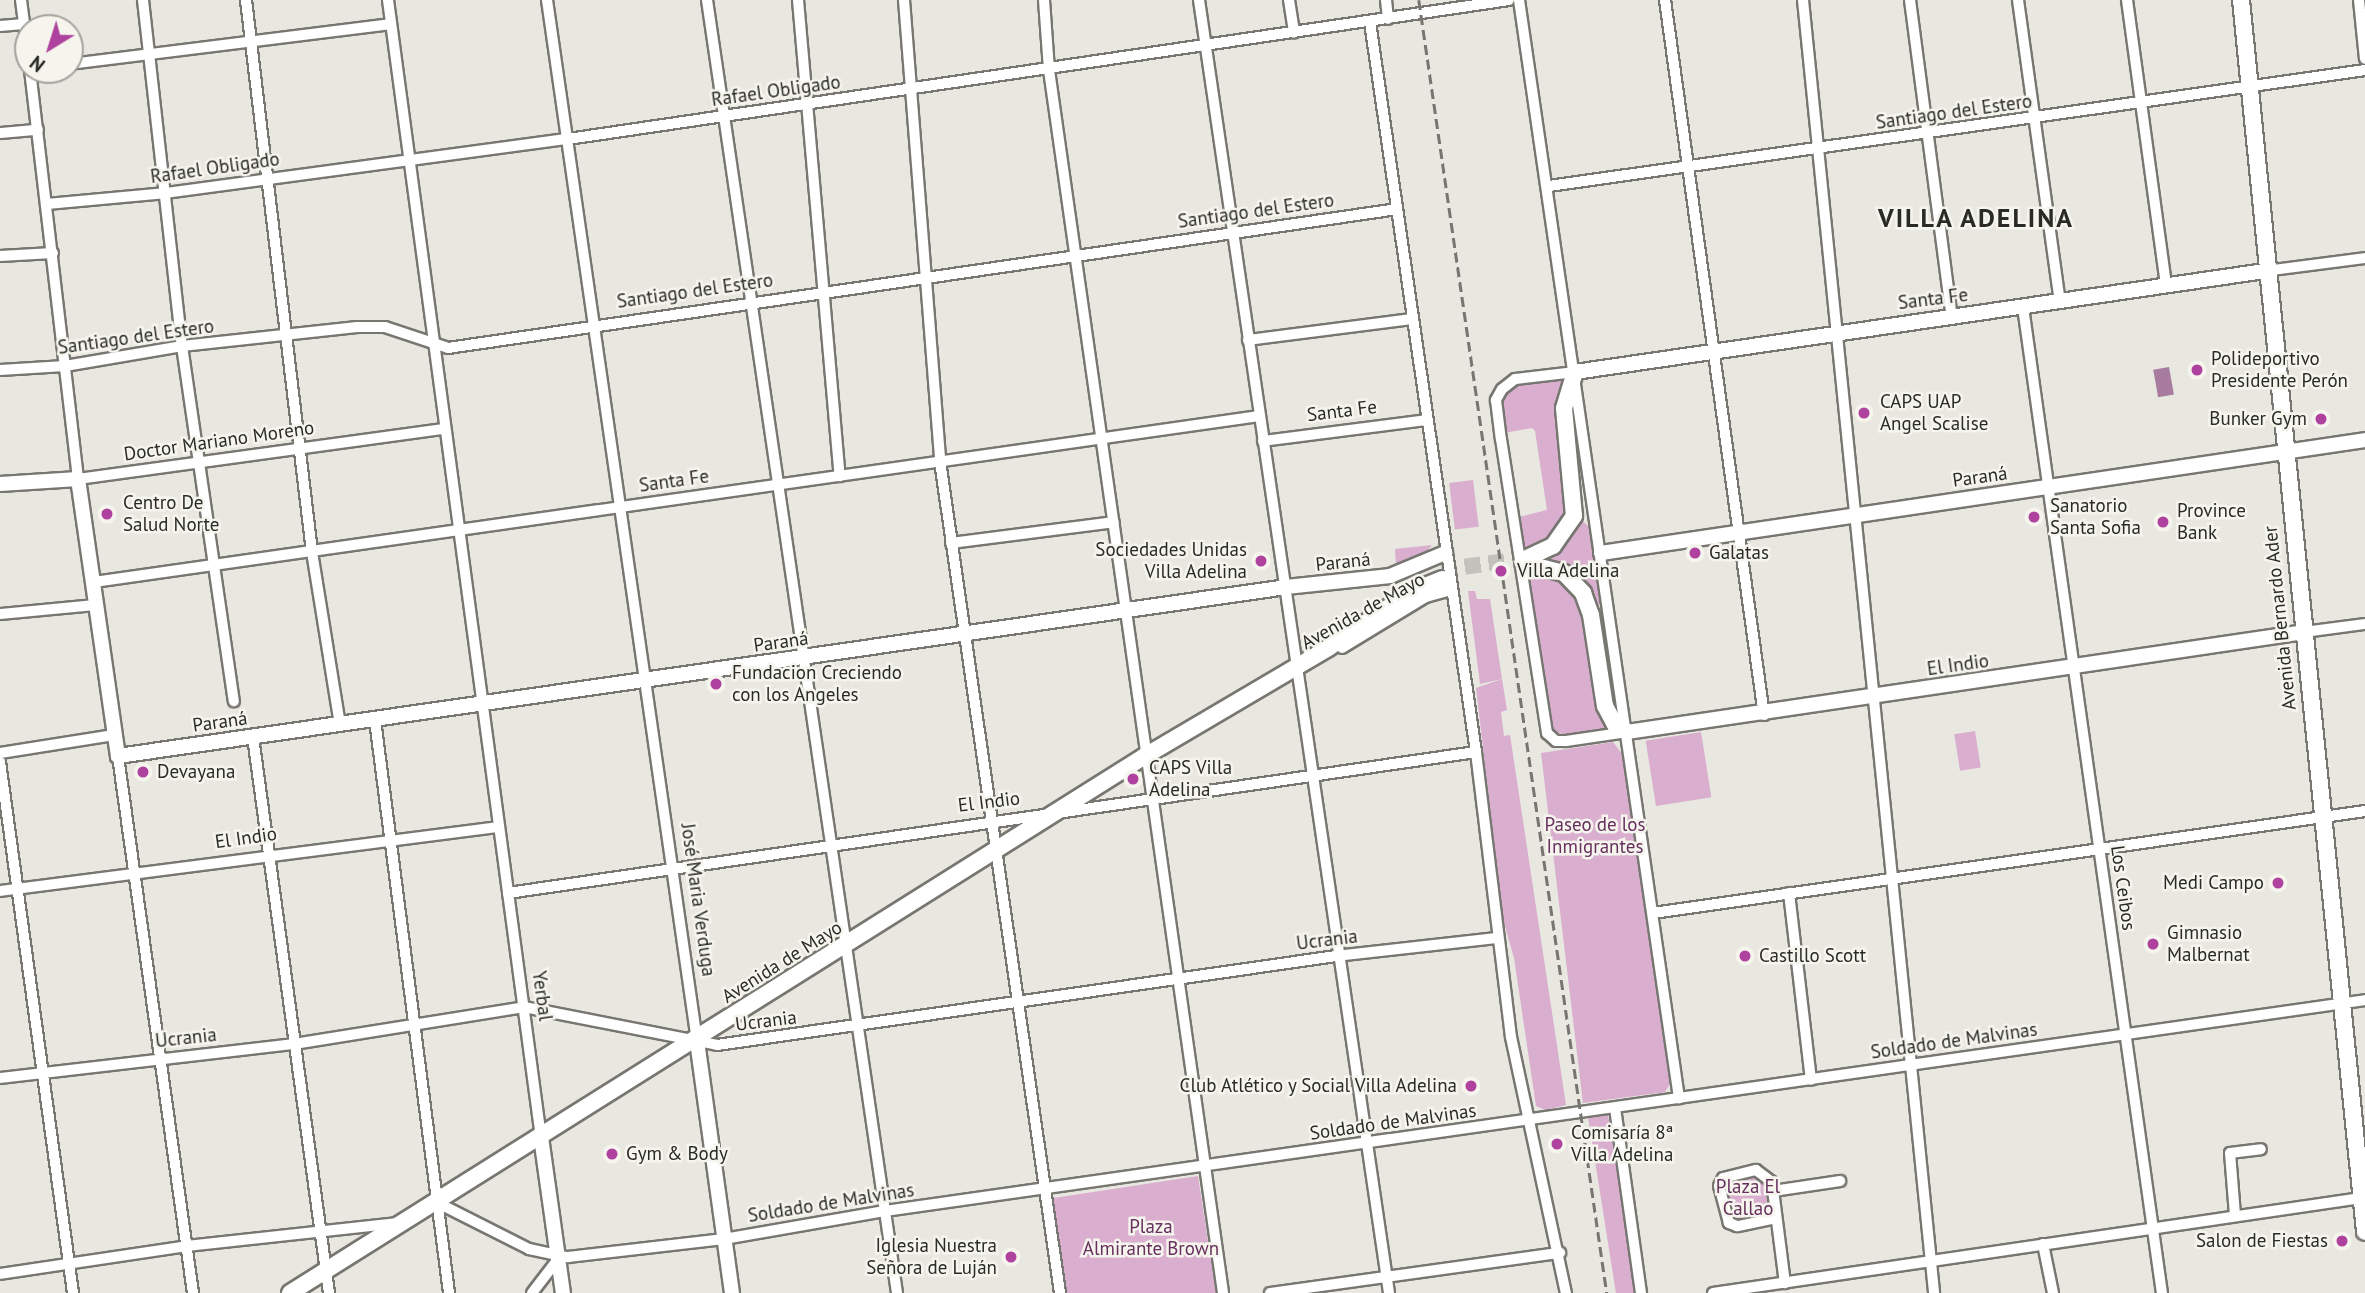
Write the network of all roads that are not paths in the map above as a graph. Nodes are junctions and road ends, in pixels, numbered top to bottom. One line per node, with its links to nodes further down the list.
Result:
1 (143, 0): 28 (street)
2 (246, 0): 26 (street)
3 (388, 0): 24 (street, Yerbal)
4 (547, 0): 43 (street, José Maria Verduga)
5 (707, 0): 38 (street)
6 (798, 0): 37 (street)
7 (904, 0): 35 (street)
8 (1044, 0): 31 (street)
9 (1199, 0): 27 (street)
10 (1289, 0): 25 (street)
11 (1385, 0): 22 (street)
12 (1509, 0): 21 (street, Rafael Obligado)
13 (1520, 0): 48 (street)
14 (1665, 0): 46 (street)
15 (1803, 0): 44 (street)
16 (1910, 0): 42 (street)
17 (2018, 0): 39 (street)
18 (2127, 0): 36 (street)
19 (2241, 0): 34 (main road, Avenida Bernardo Ader)
20 (2360, 0): 29 (street)
21 (1451, 5): 22 (street, Rafael Obligado)
22 (1388, 19): 23 (street, Rafael Obligado)
23 (1370, 22): 25 (street, Rafael Obligado); 51 (street)
24 (391, 24): 26 (street); 45 (street, Yerbal)
25 (1294, 33): 27 (street, Rafael Obligado)
26 (251, 41): 28 (street); 47 (street)
27 (1206, 46): 31 (street, Rafael Obligado); 52 (street)
28 (150, 54): 30 (street); 49 (street)
29 (2365, 59)
30 (84, 62)
31 (1049, 70): 35 (street, Rafael Obligado); 54 (street)
32 (2365, 70): 34 (street, Santiago del Estero)
33 (32, 84): 40 (street)
34 (2250, 87): 36 (street, Santiago del Estero); 57 (main road, Avenida Bernardo Ader)
35 (912, 89): 37 (street, Rafael Obligado); 58 (street)
36 (2141, 103): 39 (street, Santiago del Estero); 59 (street)
37 (807, 104): 38 (street, Rafael Obligado); 60 (street)
38 (723, 116): 43 (street, Rafael Obligado); 61 (street)
39 (2035, 118): 42 (street, Santiago del Estero); 62 (street)
40 (37, 131): 41 (street); 50 (street)
41 (0, 132)
42 (1929, 134): 44 (street, Santiago del Estero); 64 (street)
43 (568, 139): 45 (street, Rafael Obligado); 66 (street, José Maria Verduga)
44 (1818, 149): 46 (street, Santiago del Estero); 67 (street)
45 (408, 160): 47 (street, Rafael Obligado); 70 (street, Yerbal)
46 (1688, 168): 48 (street, Santiago del Estero); 72 (street)
47 (268, 178): 49 (street, Rafael Obligado); 68 (street)
48 (1549, 186): 75 (street)
49 (166, 192): 50 (street, Rafael Obligado); 71 (street)
50 (47, 204): 53 (street)
51 (1397, 209): 52 (street, Santiago del Estero); 65 (street)
52 (1233, 232): 54 (street, Santiago del Estero); 69 (street)
53 (53, 253): 55 (street); 73 (street)
54 (1077, 254): 58 (street, Santiago del Estero); 79 (street)
55 (0, 256)
56 (2365, 258): 57 (street, Santa Fe)
57 (2265, 271): 59 (street, Santa Fe); 83 (main road, Avenida Bernardo Ader)
58 (925, 276): 60 (street, Santiago del Estero); 84 (street)
59 (2166, 285): 62 (street, Santa Fe)
60 (820, 291): 61 (street, Santiago del Estero); 86 (street)
61 (754, 300): 66 (street, Santiago del Estero); 89 (street)
62 (2060, 301): 63 (street, Santa Fe)
63 (2023, 307): 64 (street, Santa Fe); 90 (street, Los Ceibos)
64 (1952, 317): 67 (street, Santa Fe)
65 (1413, 319): 69 (street); 77 (street)
66 (593, 324): 70 (street, Santiago del Estero); 91 (street, José Maria Verduga)
67 (1837, 330): 72 (street, Santa Fe); 92 (street)
68 (287, 334): 70 (street, Santiago del Estero); 71 (street, Santiago del Estero); 82 (street)
69 (1248, 340): 76 (street)
70 (431, 342): 78 (street, Yerbal)
71 (182, 346): 73 (street, Santiago del Estero); 85 (street)
72 (1714, 349): 75 (street, Santa Fe); 95 (street)
73 (65, 366): 74 (street, Santiago del Estero); 87 (street)
74 (0, 370)
75 (1575, 372): 99 (street); 120 (main road); 123 (street, Santa Fe)
76 (1259, 416): 79 (street, Santa Fe); 81 (street)
77 (1427, 420): 81 (street, Santa Fe); 98 (street)
78 (444, 429): 82 (street, Doctor Mariano Moreno); 94 (street, Yerbal)
79 (1102, 435): 84 (street, Santa Fe); 93 (street)
80 (2365, 440): 83 (street, Paraná)
81 (1263, 441): 103 (street)
82 (301, 449): 85 (street, Doctor Mariano Moreno); 97 (street)
83 (2283, 452): 90 (street, Paraná); 108 (main road, Avenida Bernardo Ader)
84 (940, 461): 86 (street, Santa Fe); 96 (street)
85 (199, 463): 87 (street, Doctor Mariano Moreno); 100 (street)
86 (840, 476): 89 (street, Santa Fe)
87 (78, 479): 88 (street, Doctor Mariano Moreno); 102 (street)
88 (0, 484)
89 (780, 484): 91 (street, Santa Fe); 110 (street)
90 (2048, 487): 92 (street, Paraná); 112 (street, Los Ceibos)
91 (619, 509): 94 (street, Santa Fe); 113 (street, José Maria Verduga)
92 (1856, 514): 95 (street, Paraná); 114 (street)
93 (1114, 522): 96 (street); 105 (street)
94 (457, 530): 97 (street, Santa Fe); 116 (street, Yerbal)
95 (1740, 531): 99 (street, Paraná); 117 (street)
96 (951, 543): 109 (street)
97 (312, 552): 100 (street, Santa Fe); 119 (street)
98 (1445, 553): 101 (street); 103 (street, Paraná)
99 (1601, 553): 120 (street)
100 (212, 567): 102 (street, Santa Fe); 115 (street)
101 (1445, 580): 111 (main road, Avenida de Mayo); 111 (street, Avenida de Mayo); 124 (street)
102 (94, 582): 104 (street)
103 (1286, 587): 105 (street, Paraná); 111 (street)
104 (96, 605): 106 (street); 121 (street)
105 (1126, 612): 109 (street, Paraná); 127 (street)
106 (0, 614)
107 (2365, 624): 108 (street, El Indio)
108 (2304, 632): 112 (street, El Indio); 133 (main road, Avenida Bernardo Ader)
109 (962, 636): 110 (street, Paraná); 134 (street)
110 (805, 659): 113 (street, Paraná); 137 (street)
111 (1295, 665): 127 (main road, Avenida de Mayo); 129 (street)
112 (2074, 668): 114 (street, El Indio); 138 (street, Los Ceibos)
113 (647, 680): 116 (street, Paraná); 141 (street, José Maria Verduga)
114 (1876, 696): 117 (street, El Indio); 143 (street)
115 (234, 701)
116 (482, 704): 118 (street, Paraná); 135 (street, Yerbal)
117 (1764, 715): 120 (street, El Indio)
118 (375, 720): 119 (street, Paraná); 136 (street)
119 (340, 725): 122 (street, Paraná)
120 (1627, 732): 123 (street, El Indio); 148 (street)
121 (114, 735): 125 (street); 126 (street)
122 (253, 737): 126 (street, Paraná); 140 (street)
123 (1556, 741)
124 (1476, 752): 129 (street, El Indio); 149 (street)
125 (0, 753)
126 (118, 756): 142 (street)
127 (1145, 756): 130 (street); 132 (main road, Avenida de Mayo)
128 (0, 762): 144 (street)
129 (1313, 772): 130 (street, El Indio); 151 (street)
130 (1152, 796): 132 (street, El Indio); 152 (street)
131 (2365, 811): 133 (street)
132 (1052, 814): 134 (street, El Indio); 139 (main road, Avenida de Mayo)
133 (2320, 817): 138 (street); 155 (main road, Avenida Bernardo Ader)
134 (990, 821): 137 (street, El Indio); 139 (street)
135 (498, 827): 136 (street, El Indio); 146 (street, Yerbal)
136 (390, 840): 140 (street, El Indio); 157 (street)
137 (833, 843): 141 (street, El Indio); 150 (street)
138 (2099, 849): 143 (street); 159 (street, Los Ceibos)
139 (994, 852): 150 (main road, Avenida de Mayo); 153 (street)
140 (269, 853): 142 (street, El Indio); 161 (street)
141 (674, 866): 146 (street, El Indio); 160 (street, José Maria Verduga)
142 (135, 874): 144 (street, El Indio); 162 (street)
143 (1893, 878): 147 (street); 163 (street)
144 (19, 888): 145 (street, El Indio); 164 (street)
145 (0, 891)
146 (508, 893): 156 (street, Yerbal)
147 (1790, 893): 148 (street); 166 (street)
148 (1653, 913): 167 (street)
149 (1496, 938): 151 (street, Ucrania); 169 (street)
150 (848, 945): 158 (street); 160 (main road, Avenida de Mayo)
151 (1336, 956): 152 (street, Ucrania); 171 (street)
152 (1180, 978): 153 (street, Ucrania); 173 (street)
153 (1017, 1000): 158 (street, Ucrania); 175 (street)
154 (2365, 1000): 155 (street, Soldado de Malvinas)
155 (2342, 1002): 159 (street, Soldado de Malvinas); 177 (main road, Avenida Bernardo Ader)
156 (524, 1007): 157 (street, Ucrania); 160 (street, Ucrania); 170 (street, Yerbal)
157 (415, 1023): 161 (street, Ucrania); 178 (street)
158 (859, 1027): 160 (street, Ucrania); 179 (street)
159 (2126, 1034): 163 (street, Soldado de Malvinas); 183 (street, Los Ceibos)
160 (697, 1041): 170 (main road, Avenida de Mayo); 186 (street, José Maria Verduga)
161 (294, 1044): 162 (street, Ucrania); 184 (street)
162 (162, 1058): 164 (street, Ucrania); 188 (street)
163 (1913, 1065): 166 (street, Soldado de Malvinas); 191 (street)
164 (42, 1072): 165 (street, Ucrania); 192 (street)
165 (0, 1078)
166 (1811, 1080): 167 (street, Soldado de Malvinas)
167 (1679, 1098): 168 (street, Soldado de Malvinas)
168 (1615, 1108): 169 (street, Soldado de Malvinas); 211 (street)
169 (1529, 1121): 171 (street, Soldado de Malvinas); 189 (street)
170 (541, 1137): 178 (main road, Avenida de Mayo); 190 (street, Yerbal)
171 (1366, 1142): 173 (street, Soldado de Malvinas); 195 (street)
172 (2261, 1149): 180 (street)
173 (1204, 1168): 175 (street, Soldado de Malvinas); 207 (street)
174 (1840, 1181): 176 (street)
175 (1045, 1191): 179 (street, Soldado de Malvinas); 206 (street)
176 (1773, 1191): 181 (street); 181 (street)
177 (2361, 1198): 180 (street); 185 (main road, Avenida Bernardo Ader)
178 (436, 1202): 182 (main road, Avenida de Mayo); 190 (street, Soldado de Malvinas); 201 (street)
179 (885, 1211): 186 (street, Soldado de Malvinas); 205 (street)
180 (2235, 1215): 183 (street)
181 (1776, 1218): 196 (street)
182 (405, 1222): 184 (street); 193 (main road, Avenida de Mayo)
183 (2153, 1226): 187 (street); 215 (street, Los Ceibos)
184 (319, 1230): 188 (street); 193 (street)
185 (2365, 1232)
186 (724, 1239): 190 (street, Soldado de Malvinas); 204 (street, José Maria Verduga)
187 (2043, 1244): 191 (street); 214 (street)
188 (187, 1246): 192 (street); 198 (street)
189 (1560, 1254): 195 (street); 210 (street)
190 (559, 1258): 202 (street); 203 (street, Yerbal)
191 (1932, 1262): 196 (street); 213 (street)
192 (69, 1264): 194 (street); 197 (street)
193 (326, 1270): 199 (main road, Avenida de Mayo); 200 (street)
194 (0, 1274)
195 (1386, 1275): 208 (street); 209 (street)
196 (1785, 1283): 212 (street)
197 (73, 1293)
198 (193, 1293)
199 (290, 1293)
200 (330, 1293)
201 (449, 1293)
202 (533, 1293)
203 (564, 1293)
204 (732, 1293)
205 (897, 1293)
206 (1060, 1293)
207 (1223, 1293)
208 (1270, 1293)
209 (1389, 1293)
210 (1566, 1293)
211 (1641, 1293)
212 (1713, 1293)
213 (1934, 1293)
214 (2053, 1293)
215 (2162, 1293)

